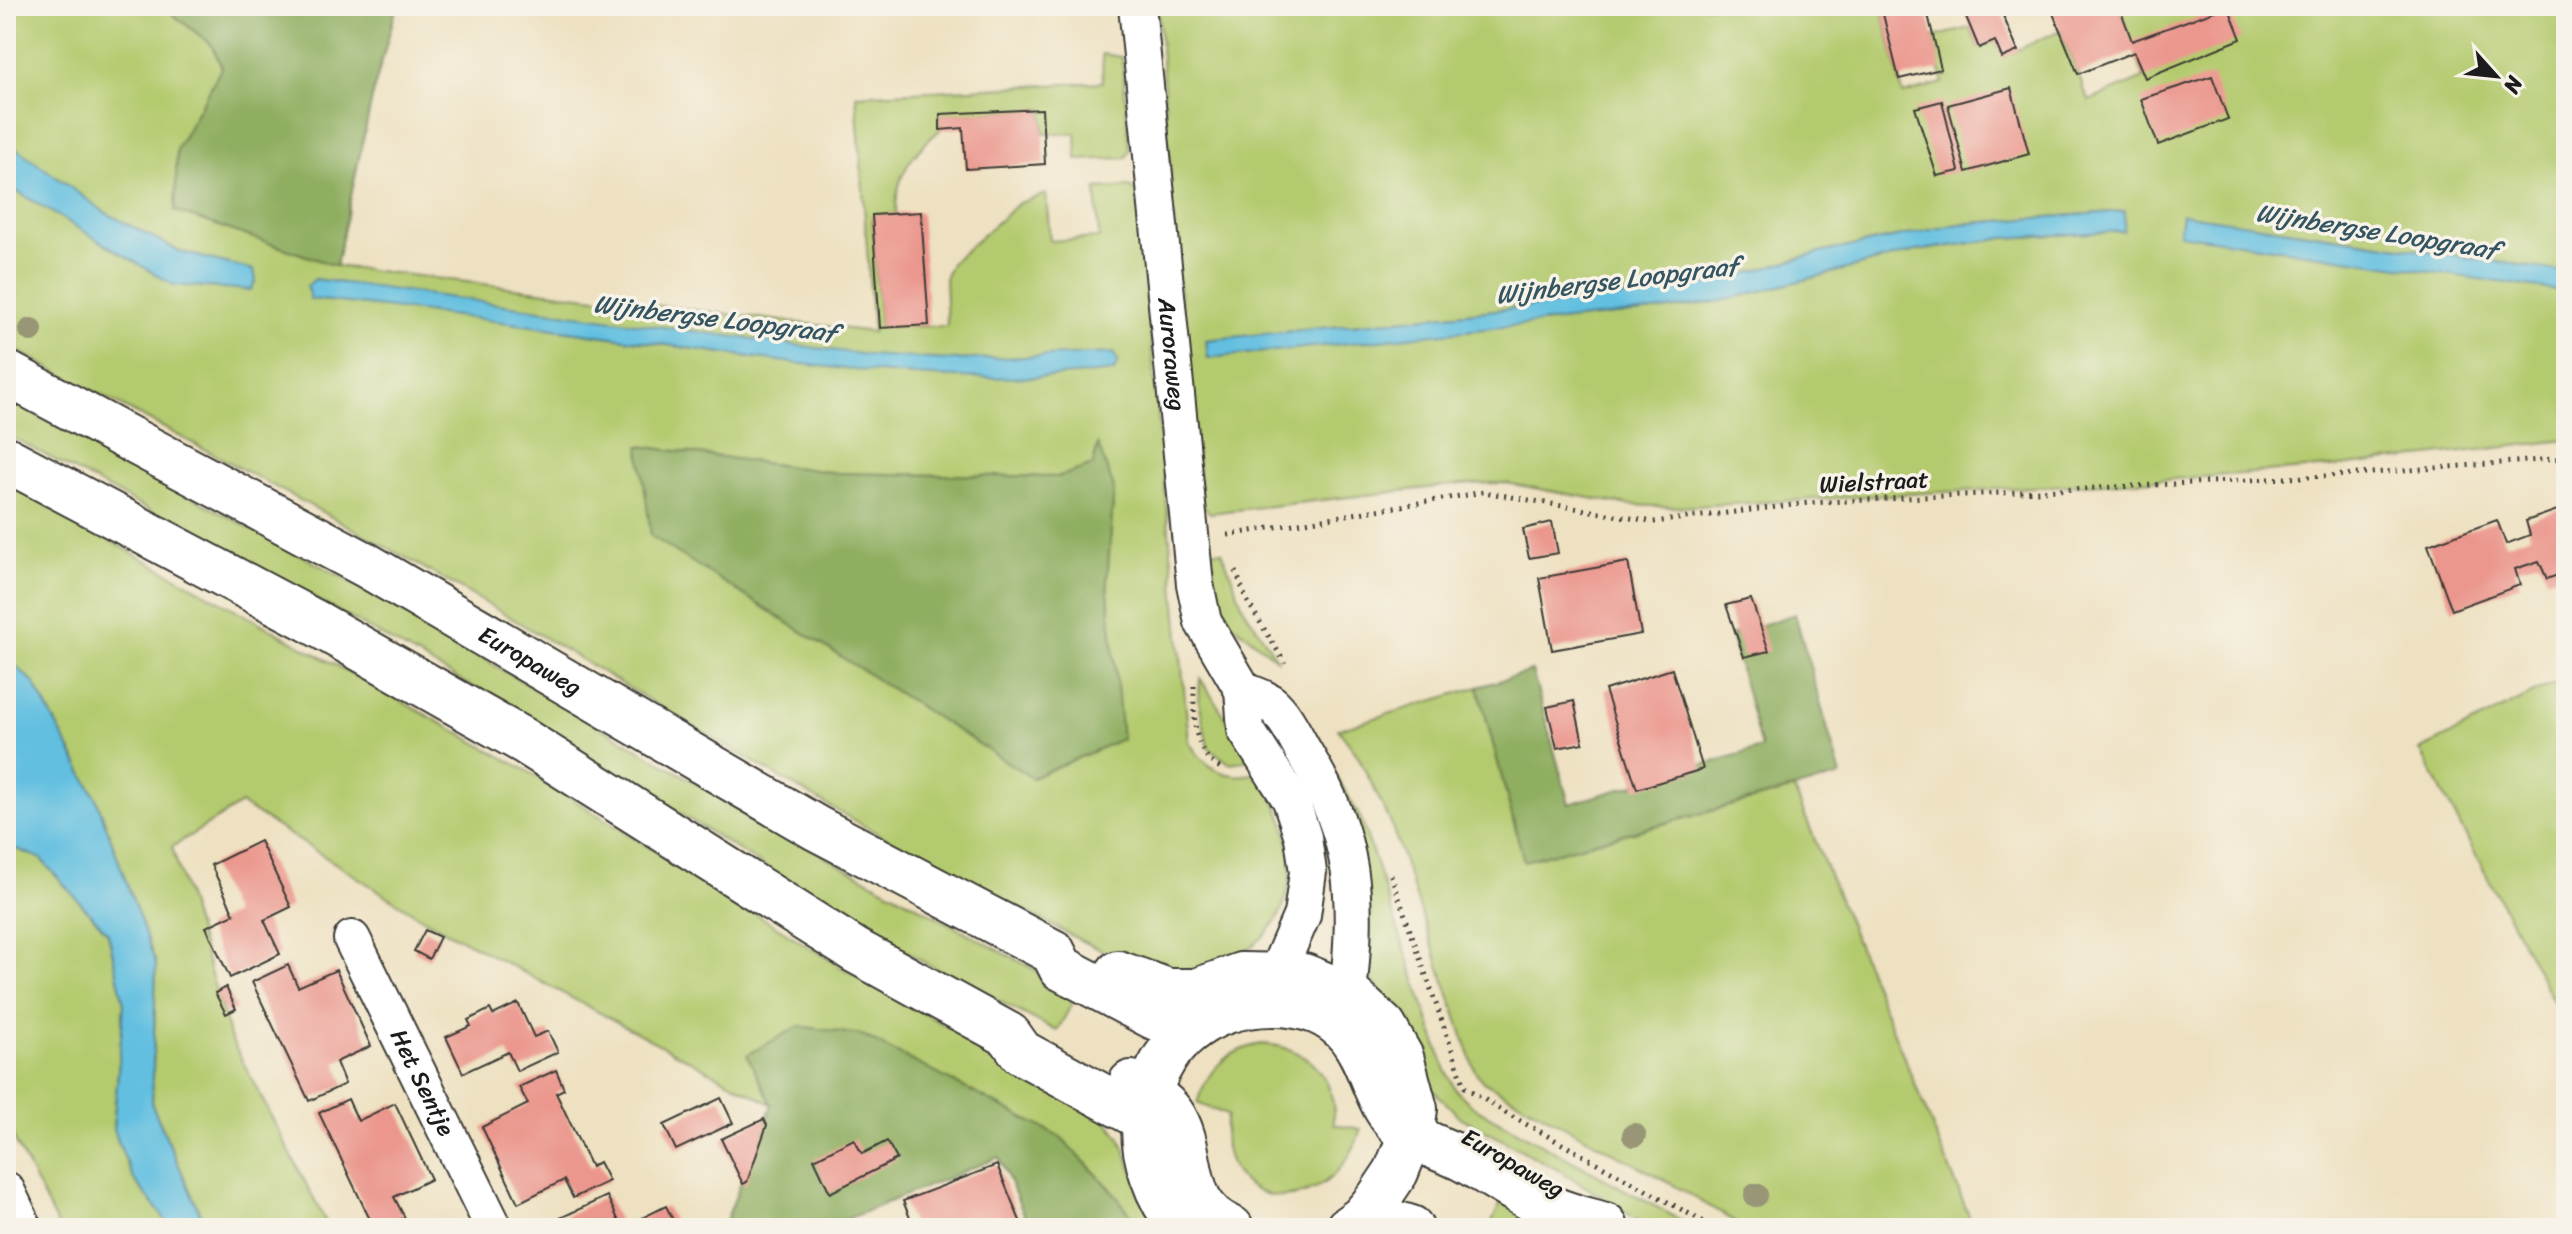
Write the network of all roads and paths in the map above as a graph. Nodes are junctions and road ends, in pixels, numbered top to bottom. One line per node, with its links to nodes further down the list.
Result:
1 (1137, 6): 5 (street, Auroraweg)
2 (6, 373): 12 (main road, Europaweg)
3 (2566, 458): 5 (path, Wielstraat)
4 (6, 459): 13 (main road)
5 (1203, 538): 6 (path); 7 (street, Auroraweg)
6 (1290, 669)
7 (1243, 690): 10 (street, Auroraweg); 11 (street, Auroraweg)
8 (1390, 872): 23 (path)
9 (352, 939): 20 (street, Het Sentje)
10 (1268, 990): 11 (main road); 12 (main road); 14 (main road, Europaweg)
11 (1348, 994): 14 (main road)
12 (1198, 1006): 13 (main road)
13 (1146, 1106): 18 (main road); 21 (main road)
14 (1413, 1122): 16 (main road); 17 (main road, Europaweg)
15 (6, 1190): 19 (street)
16 (1357, 1221): 22 (main road)
17 (1608, 1226)
18 (1179, 1227)
19 (24, 1228)
20 (494, 1228)
21 (1231, 1228)
22 (1411, 1228)
23 (1715, 1228)

